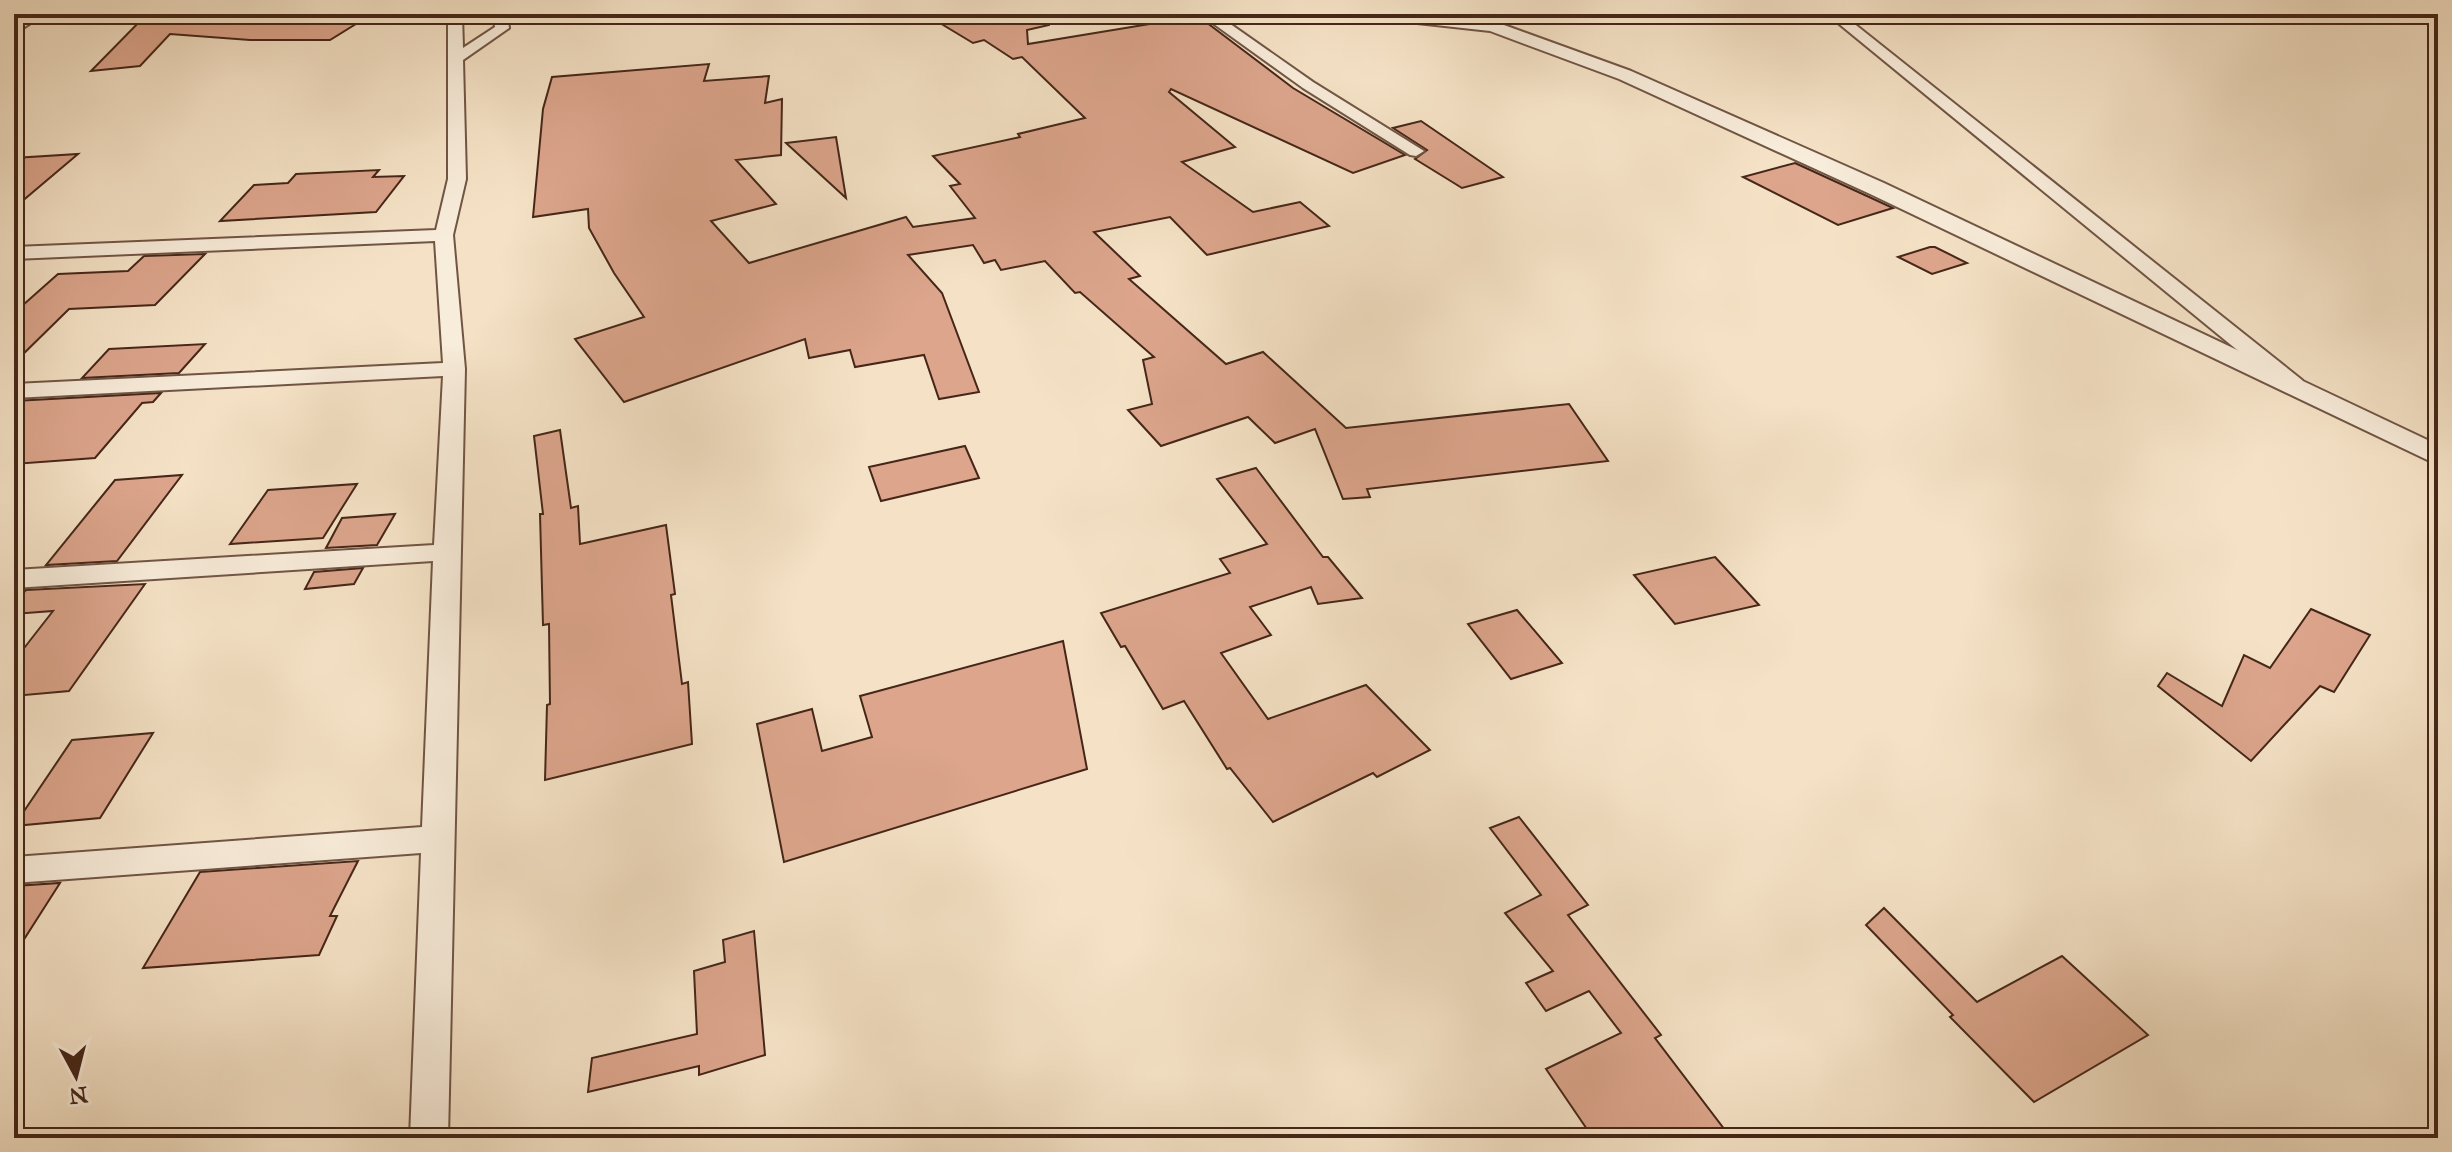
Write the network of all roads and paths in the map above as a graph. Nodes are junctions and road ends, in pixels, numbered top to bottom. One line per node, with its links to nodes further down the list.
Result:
1 (37, 14): 7 (street)
2 (455, 14): 8 (street)
3 (500, 14): 8 (street)
4 (1207, 14): 9 (street)
5 (1311, 14): 13 (street)
6 (1834, 14): 13 (street)
7 (14, 30)
8 (458, 57): 10 (street)
9 (1416, 151)
10 (444, 235): 11 (street); 12 (street)
11 (14, 253)
12 (454, 369): 14 (street); 16 (street)
13 (2294, 385): 15 (street)
14 (14, 391)
15 (2438, 456)
16 (446, 552): 17 (street); 18 (street)
17 (14, 579)
18 (438, 839): 19 (street); 20 (street)
19 (14, 870)
20 (429, 1138)

